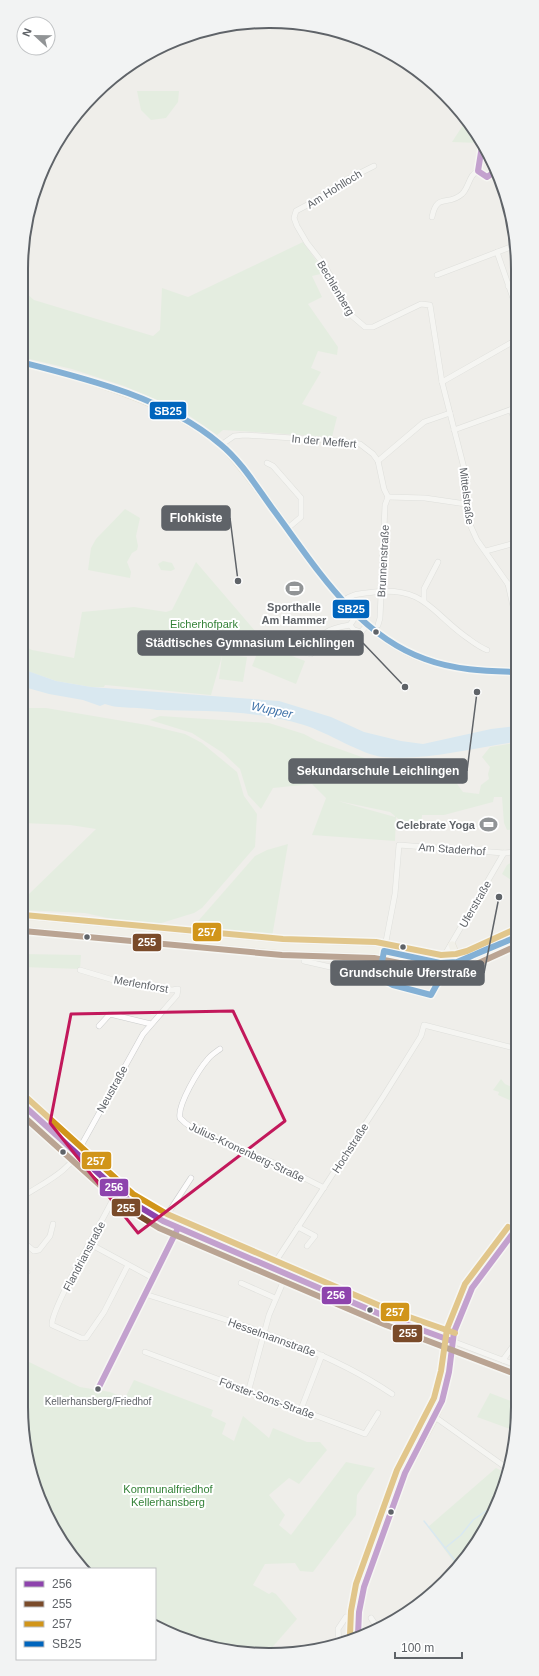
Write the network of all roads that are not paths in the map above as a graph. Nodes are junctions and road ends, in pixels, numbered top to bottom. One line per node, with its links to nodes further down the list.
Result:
1 (481, 153): 3 (street)
2 (374, 166): 5 (street, Am Hohlloch)
3 (478, 171): 4 (street); 6 (street)
4 (492, 174)
5 (294, 214): 15 (street, Bechlenberg)
6 (432, 218)
7 (510, 247): 8 (street)
8 (497, 252): 9 (street); 11 (street)
9 (437, 275)
10 (511, 285): 11 (street)
11 (508, 286): 12 (street)
12 (511, 294)
13 (511, 343): 15 (street)
14 (28, 365): 19 (main road)
15 (442, 382): 17 (street, Bechlenberg)
16 (511, 410): 18 (street)
17 (450, 413): 18 (street, Mittelstraße); 20 (street)
18 (454, 430): 23 (street, Mittelstraße)
19 (221, 445): 20 (street, In der Meffert); 24 (main road)
20 (378, 461): 22 (street)
21 (267, 463): 24 (street)
22 (388, 498): 23 (street); 29 (street, Brunnenstraße)
23 (466, 504): 26 (street, Mittelstraße)
24 (288, 528): 31 (main road)
25 (511, 543): 26 (street)
26 (486, 551): 28 (street, Mittelstraße)
27 (438, 562): 32 (street)
28 (508, 584): 30 (street, Mittelstraße)
29 (381, 592): 31 (street); 32 (street); 36 (street, Brunnenstraße)
30 (511, 598)
31 (343, 601): 33 (main road)
32 (424, 601): 38 (street)
33 (356, 616): 34 (street); 35 (main road)
34 (350, 625): 35 (street); 37 (street)
35 (367, 625): 39 (main road)
36 (378, 625)
37 (263, 636)
38 (487, 650)
39 (511, 672)
40 (511, 852): 41 (street)
41 (504, 853): 44 (street, Uferstraße); 45 (street, Am Staderhof)
42 (28, 923): 45 (main road)
43 (511, 939): 47 (main road)
44 (452, 945): 47 (main road); 48 (street, Uferstraße)
45 (384, 951): 48 (main road); 50 (street)
46 (304, 960): 50 (street)
47 (461, 961): 48 (main road); 52 (street)
48 (440, 963): 52 (street, Uferstraße)
49 (80, 970): 51 (street, Merlenforst)
50 (379, 978): 52 (street)
51 (178, 989): 53 (street, Neustraße)
52 (431, 995)
53 (151, 1024): 54 (street); 58 (street, Neustraße)
54 (100, 1026)
55 (511, 1047): 60 (street, Hochstraße)
56 (220, 1049): 60 (street, Julius-Kronenberg-Straße)
57 (28, 1110): 58 (main road)
58 (77, 1156): 61 (main road); 62 (street, Neustraße)
59 (191, 1178): 63 (street)
60 (324, 1188): 65 (street, Hochstraße)
61 (117, 1191): 63 (main road); 68 (street, Flandrianstraße)
62 (28, 1193)
63 (163, 1221): 66 (main road)
64 (53, 1224): 69 (street)
65 (298, 1227): 70 (street); 72 (street, Hochstraße)
66 (178, 1228): 72 (main road); 74 (street)
67 (511, 1236): 79 (street)
68 (90, 1244): 71 (street); 71 (street, Flandrianstraße)
69 (28, 1246)
70 (307, 1246)
71 (128, 1265): 74 (street)
72 (272, 1267): 73 (main road)
73 (287, 1274): 77 (street); 79 (main road)
74 (153, 1278): 76 (street)
75 (241, 1282): 77 (street)
76 (146, 1294): 78 (street, Hesselmannstraße); 85 (street)
77 (275, 1298): 78 (street)
78 (264, 1332): 82 (street, Hesselmannstraße); 86 (street)
79 (452, 1341): 83 (street); 90 (main road)
80 (511, 1349): 83 (street)
81 (145, 1352): 86 (street, Förster-Sons-Straße)
82 (322, 1355): 87 (street, Hesselmannstraße); 88 (street)
83 (503, 1360): 84 (street)
84 (511, 1363)
85 (98, 1389)
86 (249, 1389): 88 (street, Förster-Sons-Straße)
87 (392, 1394)
88 (301, 1409): 89 (street, Förster-Sons-Straße)
89 (378, 1413)
90 (435, 1417): 91 (street); 95 (main road)
91 (504, 1466)
92 (346, 1617): 96 (street)
93 (371, 1618): 94 (street)
94 (375, 1624)
95 (358, 1631)
96 (339, 1638)

